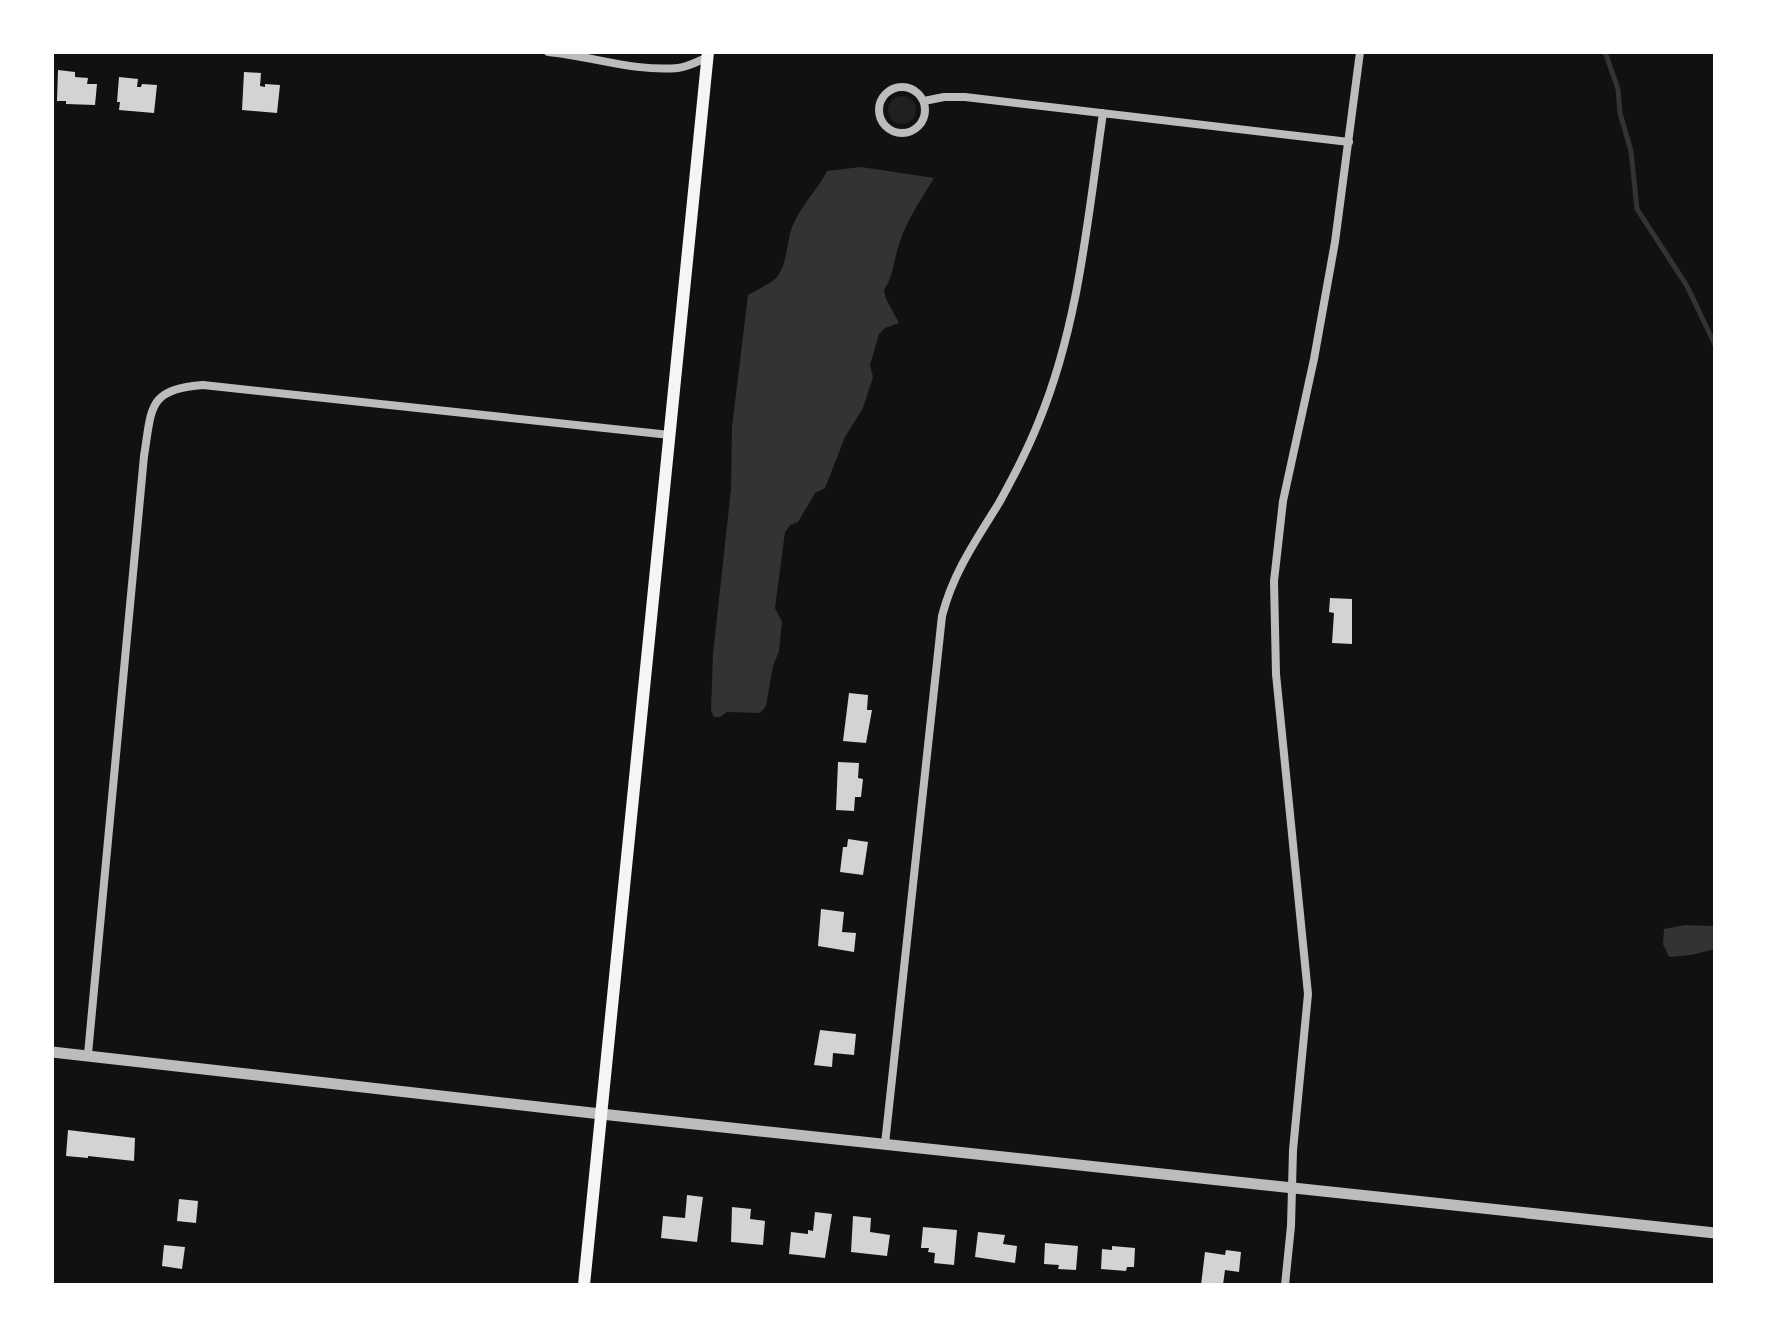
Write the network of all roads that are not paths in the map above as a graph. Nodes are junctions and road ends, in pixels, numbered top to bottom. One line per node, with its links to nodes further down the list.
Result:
1 (548, 52): 3 (street)
2 (1360, 52): 7 (street)
3 (585, 54): 4 (street)
4 (706, 54): 8 (main road)
5 (924, 101): 5 (street); 6 (street)
6 (1103, 113): 7 (street); 12 (street)
7 (1349, 142): 13 (street)
8 (670, 435): 10 (street); 11 (main road)
9 (52, 1052): 10 (street)
10 (88, 1054): 11 (street)
11 (601, 1114): 12 (street); 15 (main road)
12 (885, 1144): 13 (street)
13 (1292, 1187): 14 (street); 16 (street)
14 (1715, 1233)
15 (584, 1285)
16 (1285, 1285)

